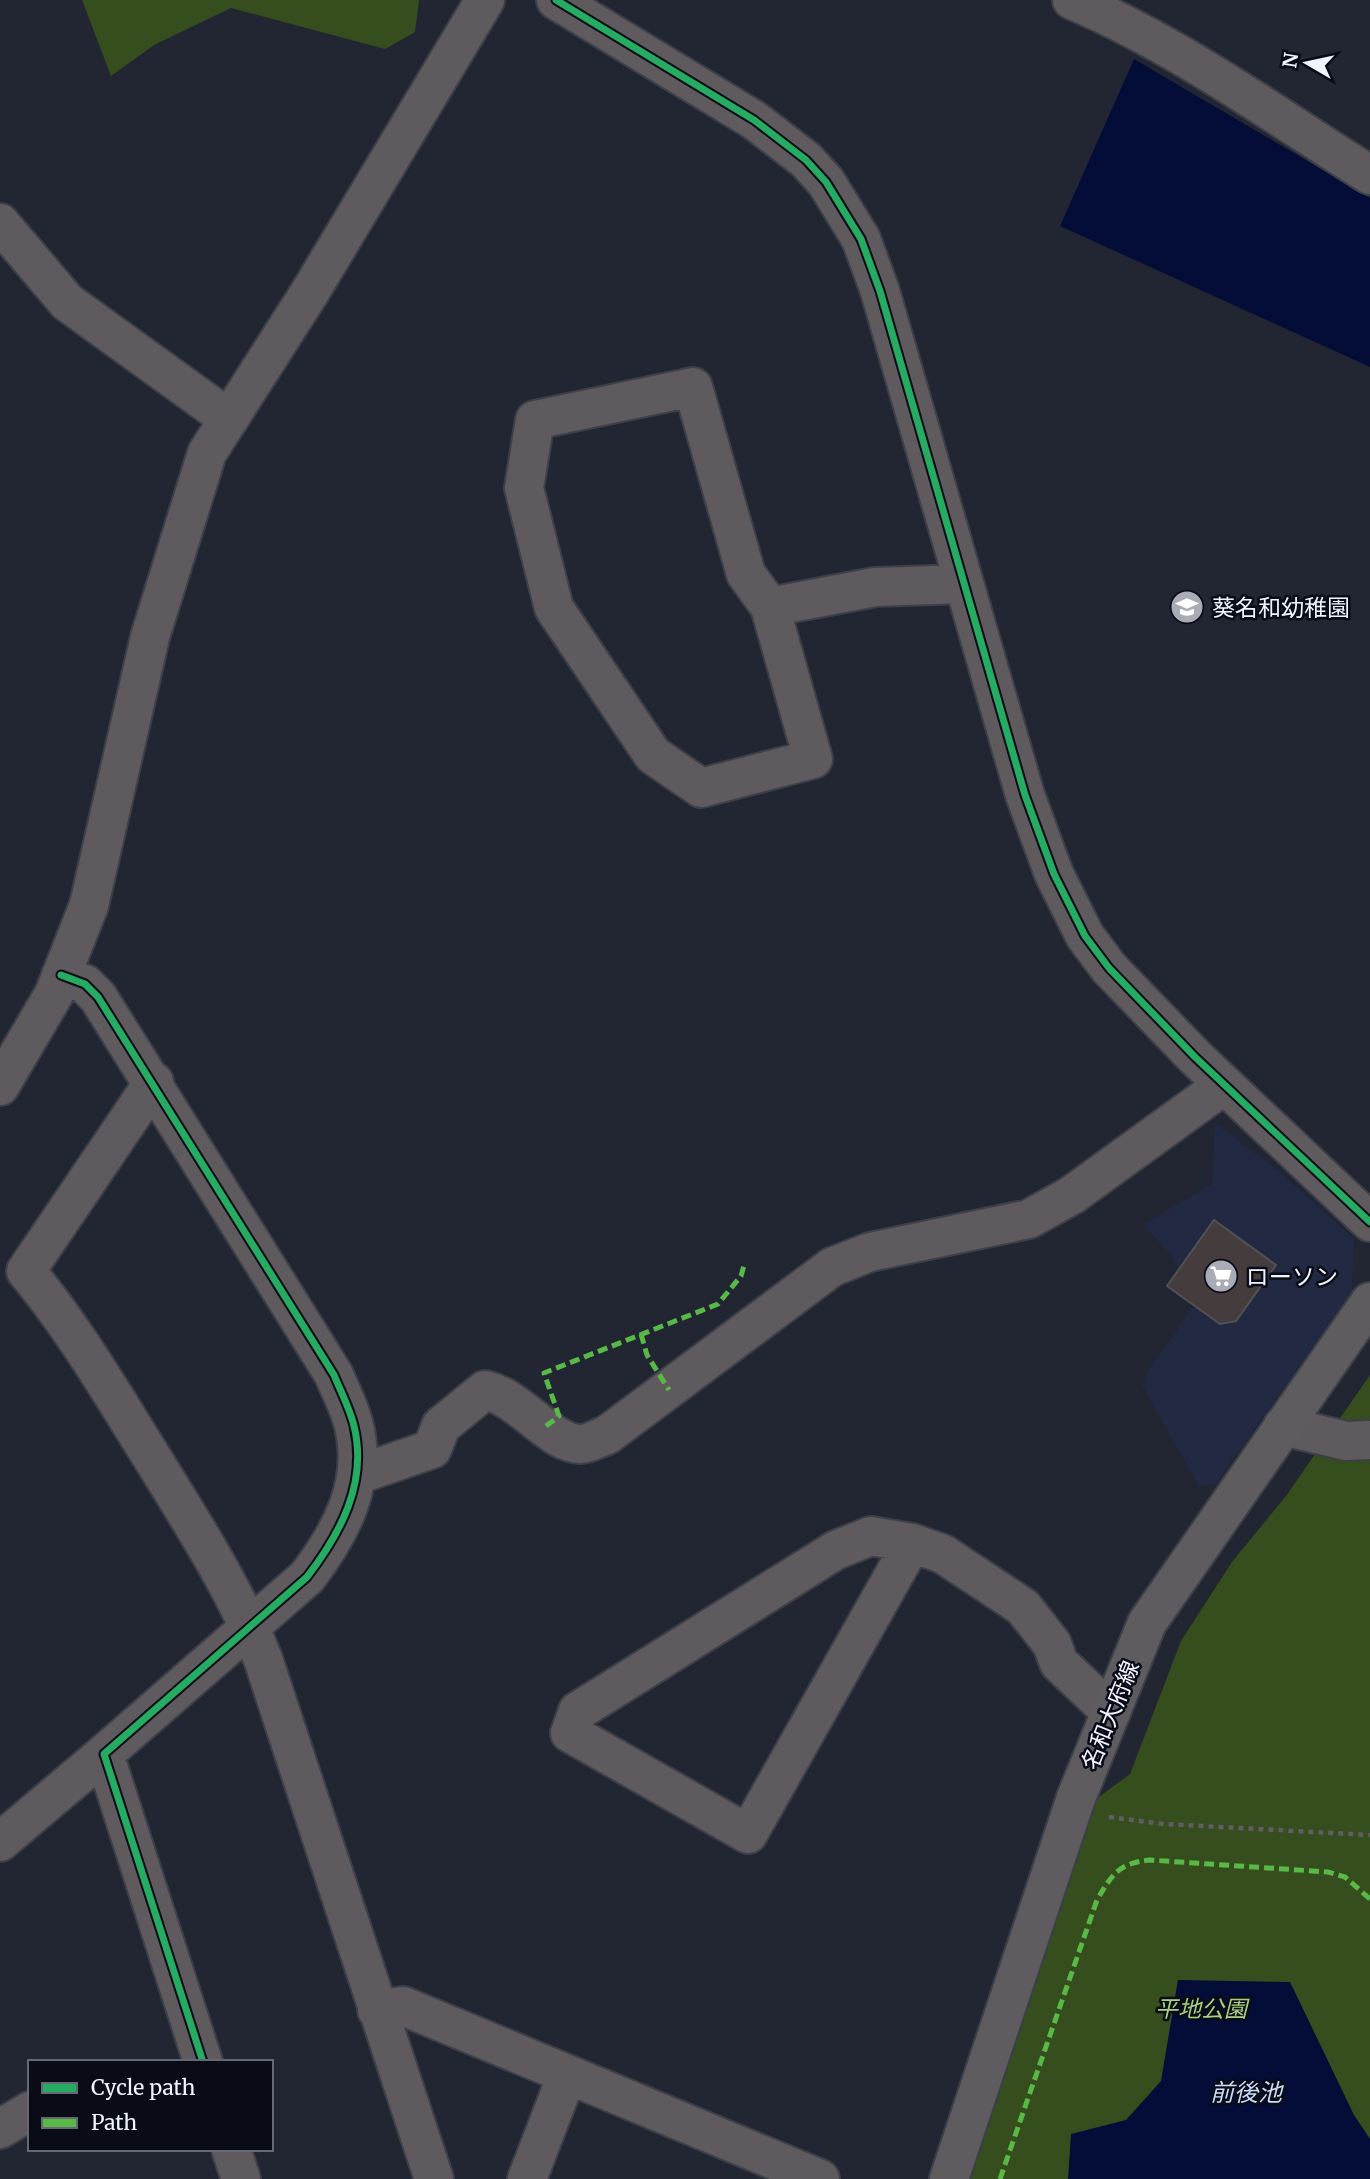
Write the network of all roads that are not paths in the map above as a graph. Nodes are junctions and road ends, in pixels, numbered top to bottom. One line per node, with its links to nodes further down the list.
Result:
1 (485, 0): 6 (street)
2 (556, 0): 7 (street)
3 (1072, 0): 4 (street)
4 (1370, 175)
5 (0, 223): 6 (street)
6 (229, 419): 9 (street)
7 (962, 584): 8 (street); 11 (street)
8 (770, 607): 8 (street)
9 (61, 975): 10 (street); 12 (street)
10 (154, 1083): 17 (street); 19 (street)
11 (1224, 1085): 13 (street); 17 (street)
12 (0, 1086)
13 (1370, 1222)
14 (1370, 1302): 15 (main road, 名和大府線)
15 (1283, 1426): 16 (street); 20 (main road, 名和大府線)
16 (1370, 1440)
17 (357, 1475): 19 (street)
18 (912, 1544): 18 (street); 20 (street)
19 (250, 1625): 21 (street); 23 (street)
20 (1111, 1712): 33 (main road, 名和大府線)
21 (104, 1754): 22 (street); 24 (street)
22 (0, 1842)
23 (377, 2010): 25 (street); 30 (street)
24 (202, 2060)
25 (567, 2075): 31 (street); 32 (street)
26 (28, 2112): 27 (street)
27 (0, 2129)
28 (232, 2151): 29 (street)
29 (241, 2179)
30 (434, 2179)
31 (527, 2179)
32 (820, 2179)
33 (949, 2179)

